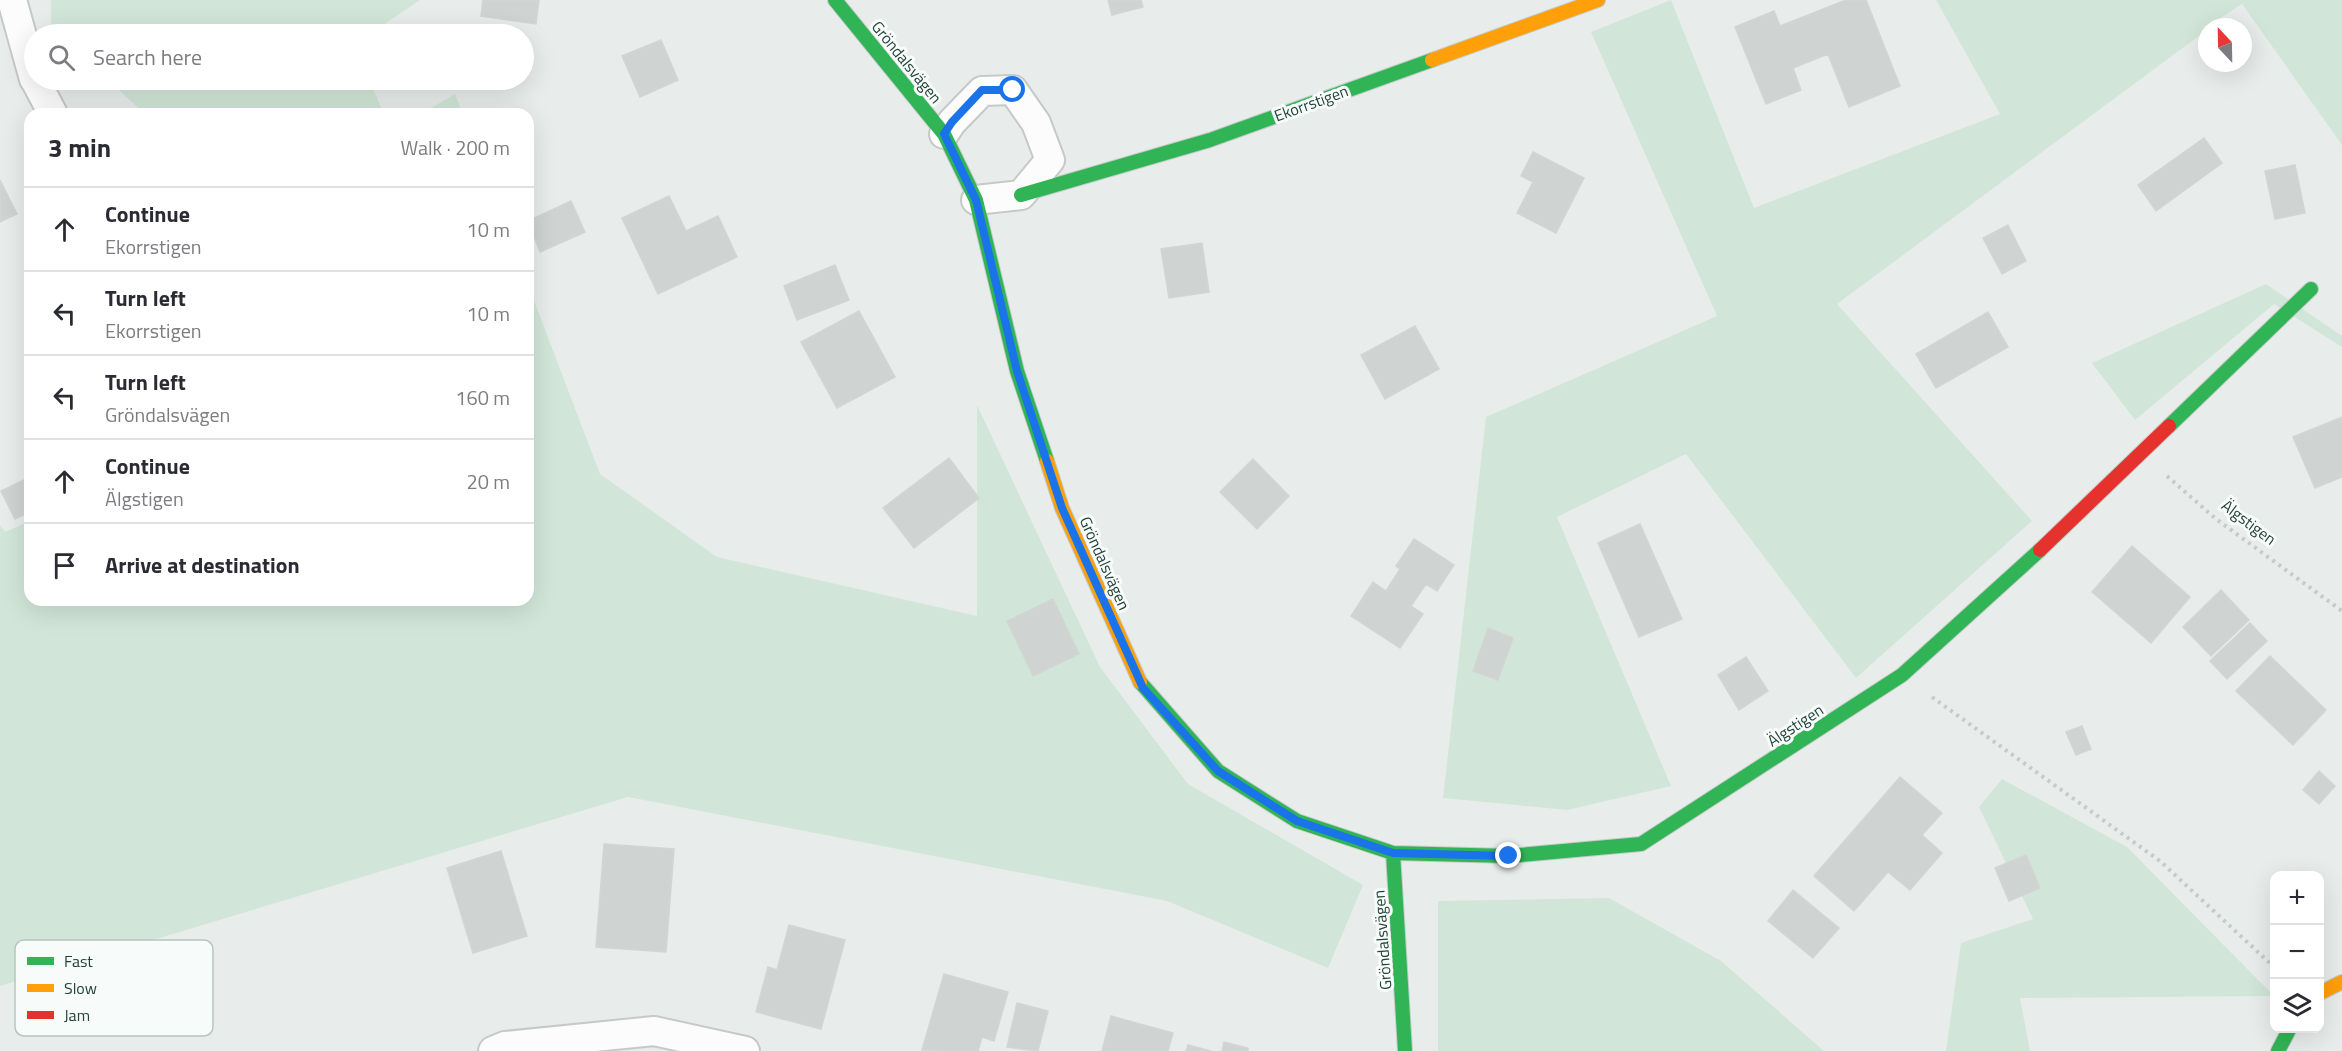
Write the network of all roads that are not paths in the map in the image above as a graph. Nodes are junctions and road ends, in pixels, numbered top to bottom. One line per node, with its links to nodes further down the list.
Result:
1 (12, 0): 4 (street)
2 (835, 0): 7 (street, Gröndalsvägen)
3 (1598, 0): 8 (street, Ekorrstigen)
4 (24, 41)
5 (41, 90): 6 (street)
6 (50, 108)
7 (944, 134): 8 (street); 9 (street, Gröndalsvägen)
8 (1021, 195): 9 (street, Ekorrstigen)
9 (976, 200): 11 (street, Gröndalsvägen)
10 (2312, 288): 11 (street, Älgstigen)
11 (1393, 853): 17 (street, Gröndalsvägen)
12 (2342, 982): 13 (street)
13 (2324, 991)
14 (2288, 1033): 18 (street)
15 (493, 1051): 16 (street)
16 (745, 1051)
17 (1405, 1051)
18 (2278, 1051)

